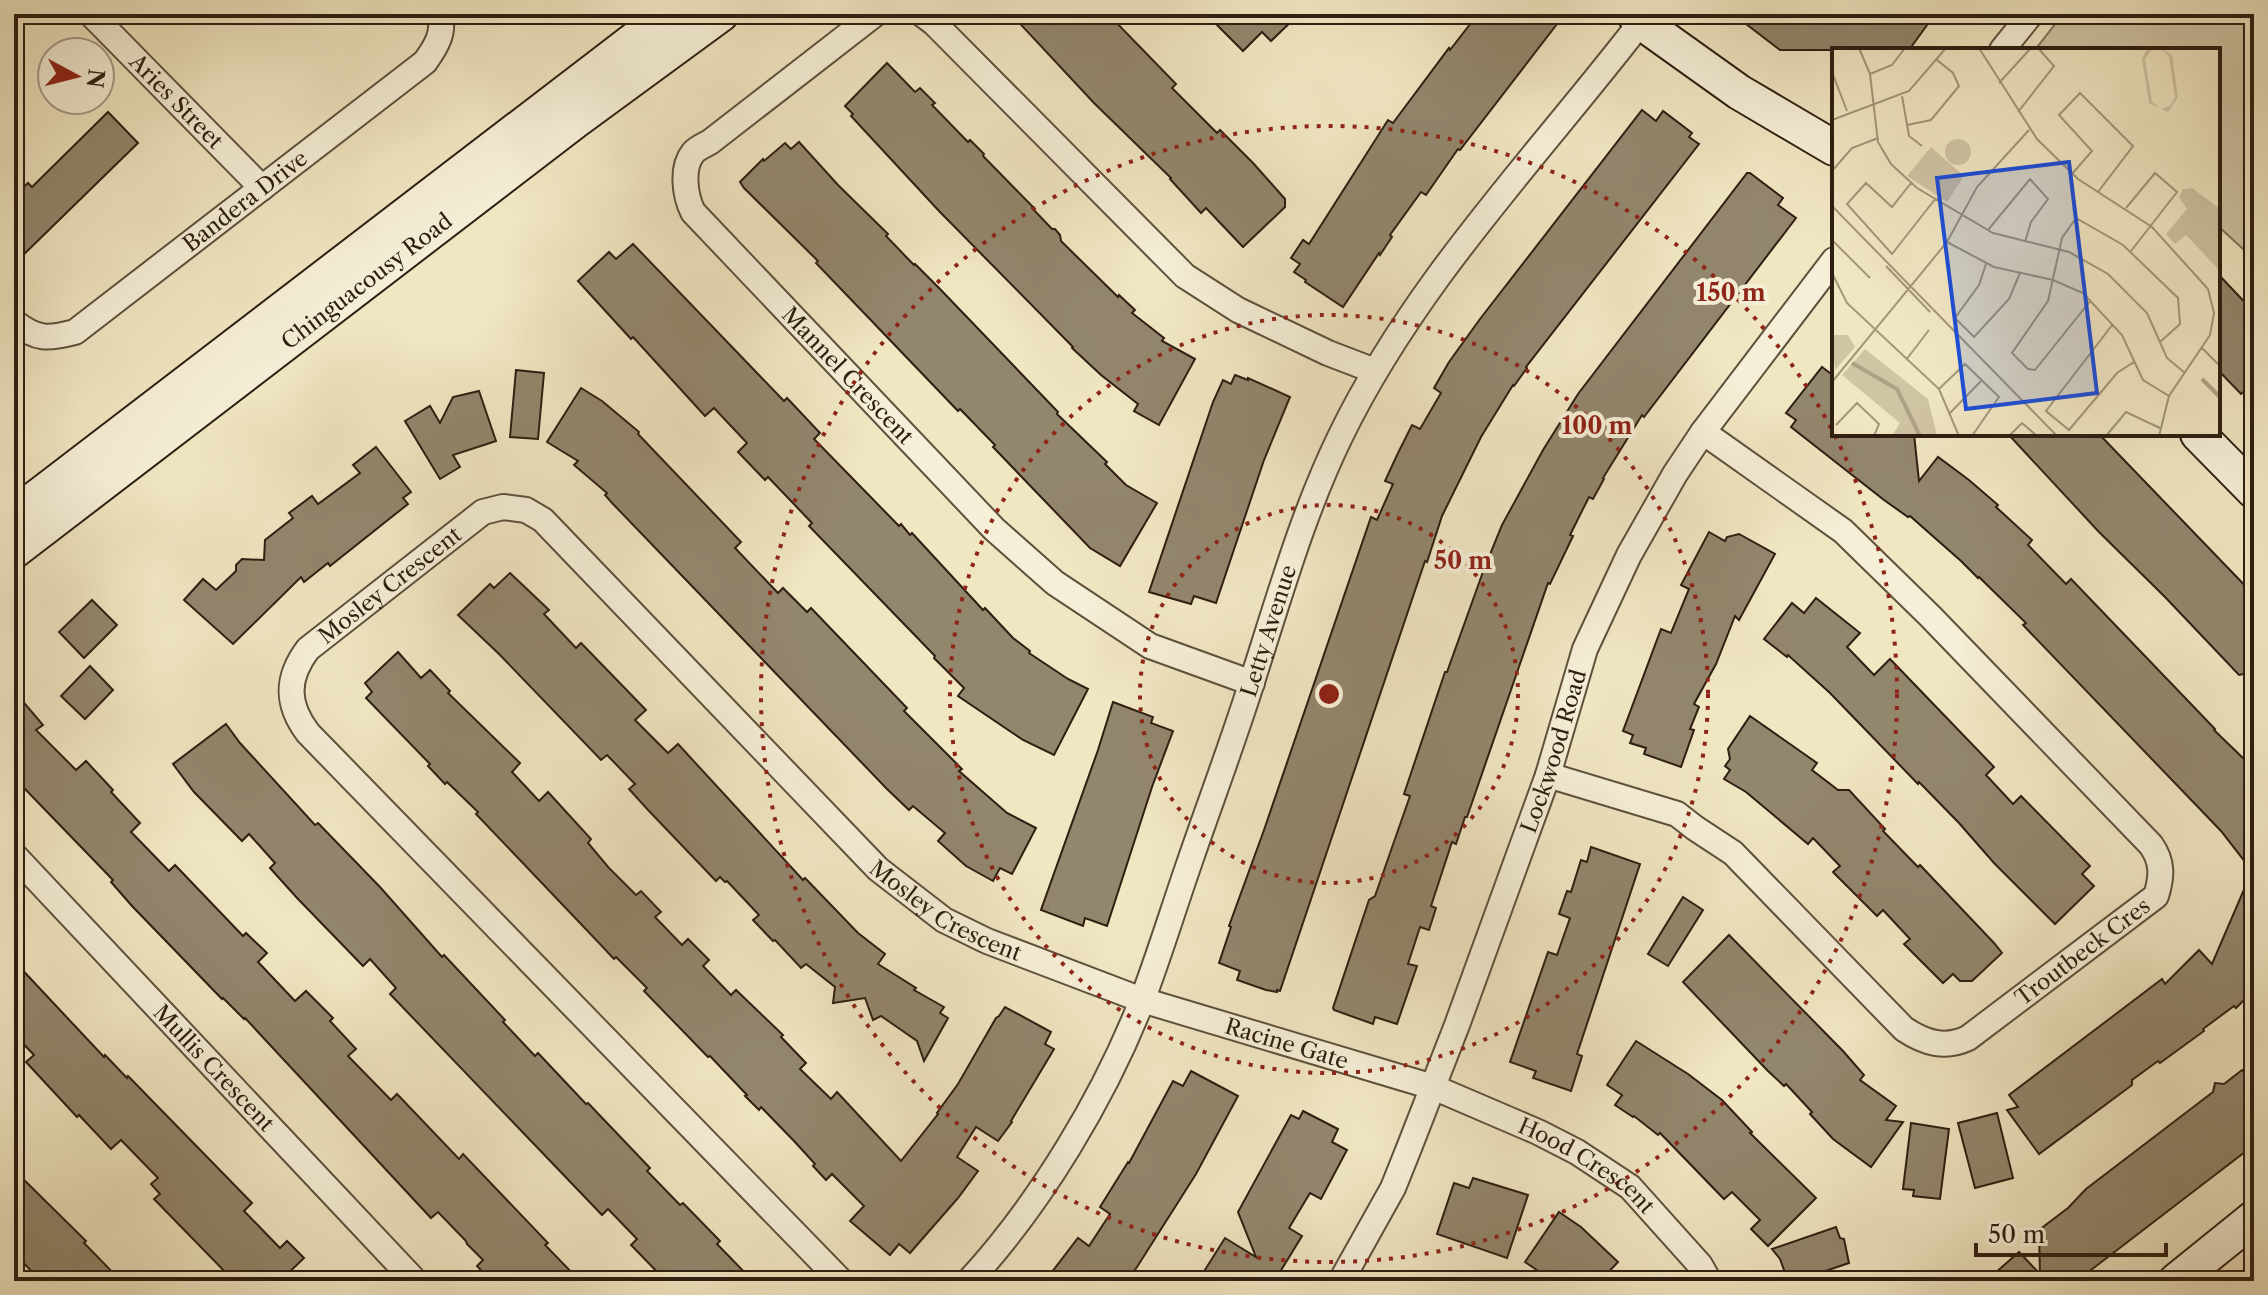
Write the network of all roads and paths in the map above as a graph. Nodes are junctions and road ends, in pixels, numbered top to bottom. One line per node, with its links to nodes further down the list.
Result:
1 (91, 14): 11 (street, Aries Street)
2 (439, 14): 11 (street, Bandera Drive)
3 (668, 14): 18 (main road, Chinguacousy Road)
4 (721, 14): 19 (main road, Chinguacousy Road)
5 (875, 14): 20 (street, Mannel Crescent)
6 (922, 14): 14 (street)
7 (2031, 14): 9 (street)
8 (1638, 18): 10 (main road); 14 (street, Letty Avenue)
9 (2004, 48)
10 (1832, 147)
11 (262, 188): 13 (street, Bandera Drive)
12 (1832, 263): 15 (street, Lockwood Road)
13 (14, 322)
14 (1375, 371): 20 (street, Letty Avenue)
15 (1703, 432): 21 (street, Lockwood Road); 21 (street, Troutbeck Cres)
16 (2200, 436): 17 (main road)
17 (2254, 491)
18 (14, 515)
19 (14, 551)
20 (1252, 683): 23 (street, Letty Avenue)
21 (1548, 775): 24 (street, Lockwood Road)
22 (14, 855): 26 (street, Mullis Crescent)
23 (1142, 1000): 24 (street, Racine Gate); 27 (street, Mosley Crescent); 28 (street, Letty Avenue)
24 (1433, 1087): 29 (street, Lockwood Road); 30 (street, Hood Crescent)
25 (2254, 1218): 31 (main road)
26 (415, 1281)
27 (841, 1281)
28 (969, 1281)
29 (1341, 1281)
30 (1709, 1281)
31 (2176, 1281)

